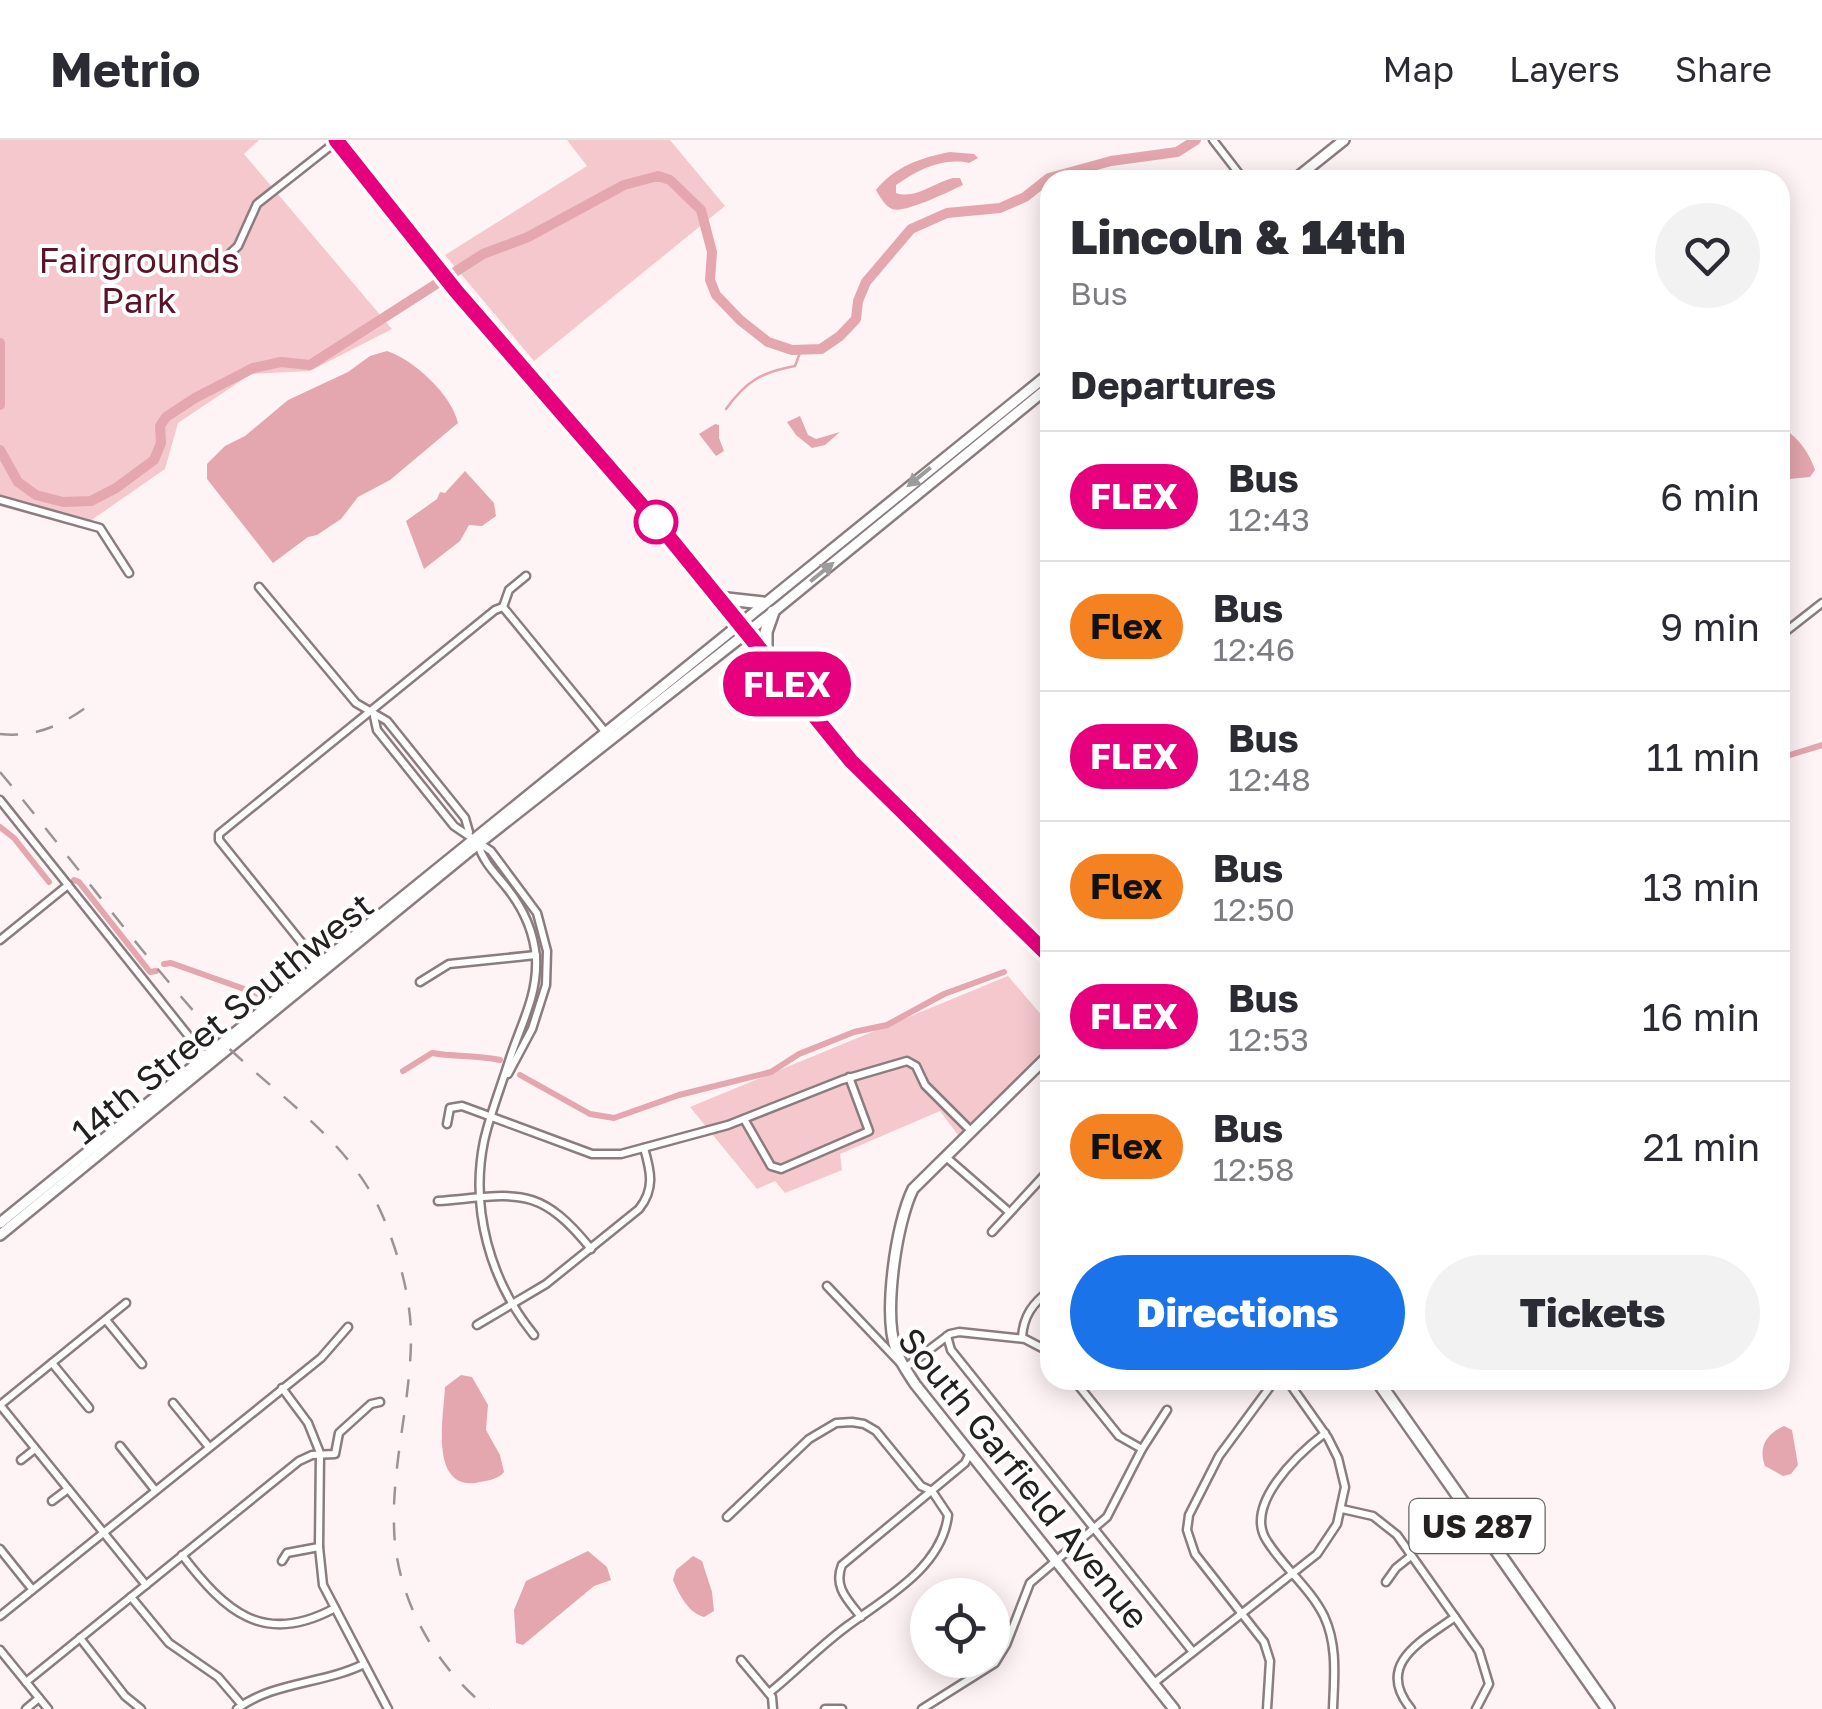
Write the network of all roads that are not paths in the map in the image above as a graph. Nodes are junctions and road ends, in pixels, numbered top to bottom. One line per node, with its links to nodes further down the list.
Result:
1 (336, 140): 6 (street); 17 (highway)
2 (1212, 140): 4 (street)
3 (1344, 140): 5 (main road)
4 (1236, 170)
5 (1306, 170)
6 (218, 265)
7 (1040, 381): 8 (main road)
8 (1037, 384): 10 (main road); 11 (main road)
9 (1040, 394): 11 (main road)
10 (999, 412): 12 (main road); 19 (main road, one-way to 19)
11 (1009, 420): 12 (main road)
12 (950, 468): 19 (main road, one-way to 12)
13 (0, 500): 14 (street)
14 (128, 573)
15 (526, 576): 20 (street)
16 (259, 588): 24 (street)
17 (718, 598): 19 (highway); 21 (highway)
18 (1822, 603): 22 (street)
19 (768, 607): 21 (main road, 14th Street Southwest); 23 (highway)
20 (503, 608): 24 (street); 25 (street)
21 (742, 628): 23 (highway); 25 (main road, 14th Street Southwest)
22 (1790, 628)
23 (766, 658): 30 (highway)
24 (372, 714): 27 (street); 27 (street); 32 (street)
25 (608, 735): 27 (main road, 14th Street Southwest)
26 (0, 800): 28 (street)
27 (474, 838): 31 (street); 32 (main road, 14th Street Southwest); 37 (street)
28 (68, 885): 29 (street); 34 (street)
29 (0, 940)
30 (1040, 947)
31 (536, 955): 33 (street); 37 (street)
32 (321, 967): 34 (main road, 14th Street Southwest)
33 (420, 982)
34 (208, 1060): 48 (main road, 14th Street Southwest); 50 (main road, 14th Street Southwest)
35 (1040, 1064): 41 (main road)
36 (849, 1077): 39 (street); 39 (street); 41 (street)
37 (505, 1079): 38 (street)
38 (491, 1115): 40 (street); 42 (street); 45 (street)
39 (744, 1119): 42 (street)
40 (447, 1124)
41 (972, 1131): 43 (main road)
42 (644, 1148): 51 (street)
43 (945, 1156): 47 (street); 65 (main road)
44 (1040, 1180): 47 (street)
45 (481, 1198): 46 (street); 51 (street); 55 (street)
46 (438, 1201)
47 (1008, 1212): 49 (street)
48 (0, 1222)
49 (992, 1232)
50 (0, 1235)
51 (591, 1249): 55 (street)
52 (827, 1286): 65 (street, South Garfield Avenue)
53 (1040, 1298): 61 (street)
54 (126, 1303): 56 (street)
55 (512, 1304): 57 (street); 59 (street)
56 (106, 1320): 63 (street); 64 (street)
57 (477, 1325)
58 (348, 1327): 66 (street)
59 (534, 1335)
60 (948, 1336): 61 (street); 65 (street); 90 (street)
61 (1022, 1338): 62 (street)
62 (1040, 1347)
63 (52, 1363): 73 (street); 74 (street)
64 (142, 1364)
65 (905, 1368): 81 (main road, South Garfield Avenue)
66 (282, 1388): 78 (street); 82 (street)
67 (1084, 1390): 80 (street)
68 (1268, 1390): 104 (street)
69 (1293, 1390): 76 (street)
70 (1383, 1390): 131 (highway, US 287)
71 (173, 1402): 78 (street)
72 (380, 1402): 82 (street)
73 (0, 1405): 79 (street)
74 (89, 1408)
75 (1167, 1410): 80 (street)
76 (1324, 1433): 88 (street); 98 (street)
77 (120, 1446): 85 (street)
78 (209, 1447): 85 (street)
79 (35, 1449): 83 (street); 84 (street)
80 (1142, 1449): 90 (street)
81 (970, 1453): 86 (street); 96 (main road, South Garfield Avenue)
82 (320, 1454): 92 (street); 94 (street)
83 (21, 1460)
84 (68, 1489): 87 (street); 91 (street)
85 (156, 1490): 91 (street)
86 (932, 1491): 89 (street); 106 (street); 106 (street)
87 (52, 1501)
88 (1342, 1508): 95 (street); 98 (street)
89 (726, 1517)
90 (1093, 1529): 96 (street); 110 (street)
91 (103, 1532): 100 (street); 101 (street)
92 (319, 1547): 97 (street); 103 (street)
93 (0, 1549): 101 (street)
94 (182, 1555): 100 (street); 103 (street)
95 (1411, 1556): 99 (street); 107 (street)
96 (1054, 1560): 114 (main road, South Garfield Avenue); 125 (street)
97 (282, 1562)
98 (1293, 1573): 104 (street); 128 (street)
99 (1386, 1582)
100 (146, 1584): 102 (street)
101 (32, 1589): 105 (street)
102 (131, 1597): 108 (street); 117 (street)
103 (335, 1608): 112 (street)
104 (1243, 1613): 110 (street); 127 (street)
105 (0, 1616)
106 (861, 1617): 115 (street)
107 (1455, 1618): 129 (street); 130 (street)
108 (80, 1638): 113 (street); 120 (street)
109 (0, 1650): 113 (street)
110 (1192, 1652): 114 (street)
111 (741, 1660): 115 (street)
112 (364, 1664): 117 (street); 121 (street)
113 (26, 1682): 116 (street)
114 (1154, 1683): 126 (main road, South Garfield Avenue)
115 (769, 1693): 122 (street)
116 (39, 1698): 118 (street); 119 (street)
117 (240, 1707)
118 (26, 1709)
119 (48, 1709)
120 (141, 1709)
121 (388, 1709)
122 (772, 1709)
123 (825, 1709): 124 (street)
124 (842, 1709)
125 (922, 1709)
126 (1174, 1709)
127 (1268, 1709)
128 (1333, 1709)
129 (1411, 1709)
130 (1476, 1709)
131 (1608, 1709)

